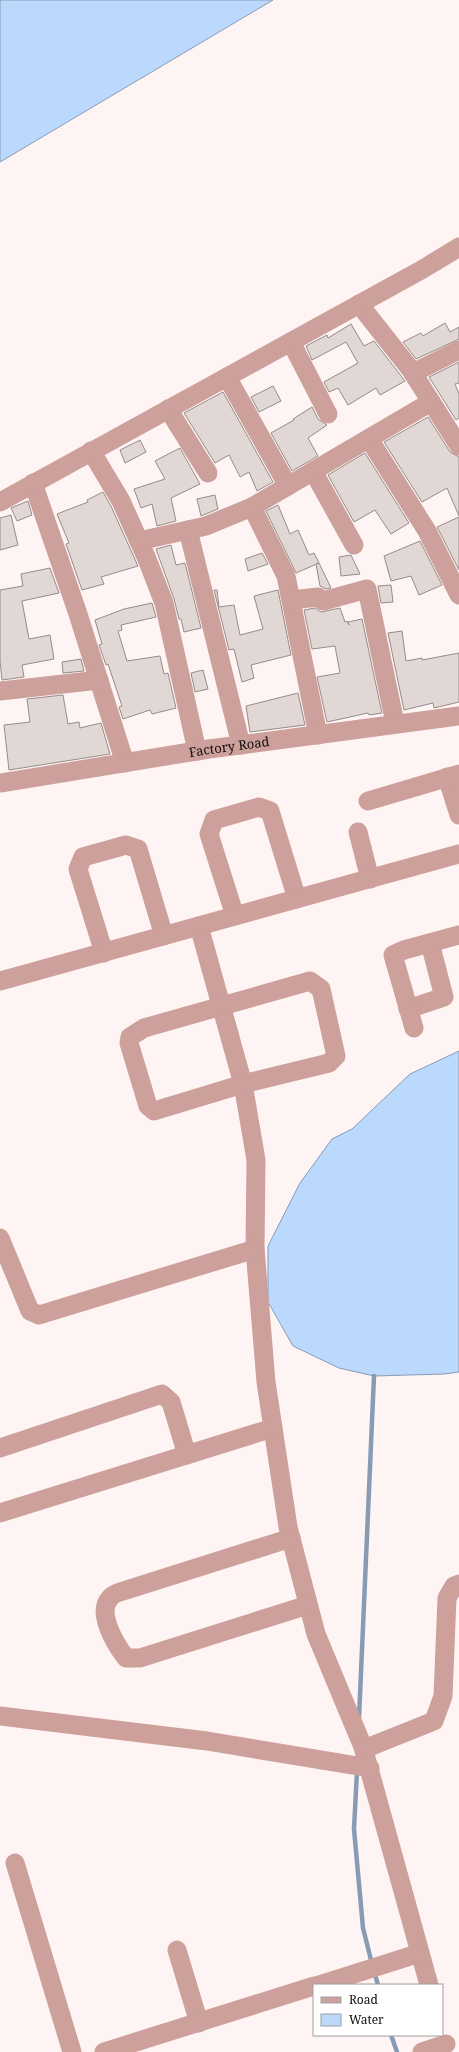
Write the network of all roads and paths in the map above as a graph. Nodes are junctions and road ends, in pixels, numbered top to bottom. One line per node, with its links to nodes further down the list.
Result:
1 (459, 247): 2 (street)
2 (359, 304): 3 (street); 5 (street)
3 (290, 342): 6 (street); 9 (street)
4 (459, 350): 5 (street)
5 (413, 373): 7 (street)
6 (227, 377): 8 (street); 17 (street)
7 (432, 402): 10 (street); 11 (street)
8 (168, 409): 13 (street); 15 (street)
9 (328, 414)
10 (454, 427): 12 (street)
11 (369, 439): 14 (street); 23 (street)
12 (459, 446)
13 (91, 452): 16 (street); 21 (street)
14 (313, 471): 17 (street); 22 (street)
15 (208, 474)
16 (33, 483): 18 (street); 25 (street)
17 (288, 486): 19 (street)
18 (0, 502)
19 (252, 506): 20 (street); 24 (street)
20 (188, 530): 21 (street); 30 (street)
21 (139, 541): 31 (street)
22 (354, 545)
23 (459, 595)
24 (292, 600): 28 (street); 29 (street)
25 (99, 680): 26 (street); 32 (street)
26 (0, 691)
27 (459, 716): 28 (street, Factory Road)
28 (395, 723): 29 (street, Factory Road)
29 (318, 734): 30 (street, Factory Road)
30 (241, 745): 31 (street, Factory Road)
31 (198, 751): 32 (street, Factory Road)
32 (125, 763): 34 (street, Factory Road)
33 (453, 775): 35 (street); 36 (street)
34 (0, 783)
35 (368, 801)
36 (459, 815)
37 (358, 832): 39 (street)
38 (459, 854): 39 (street)
39 (370, 879): 40 (street)
40 (296, 899): 41 (street); 41 (street)
41 (235, 916): 42 (street)
42 (199, 926): 44 (street); 48 (street)
43 (459, 935): 45 (street)
44 (164, 936): 46 (street); 46 (street)
45 (430, 943): 49 (street); 49 (street)
46 (104, 953): 47 (street)
47 (0, 981)
48 (221, 1006): 51 (street); 51 (street); 51 (street)
49 (408, 1008): 50 (street)
50 (414, 1028)
51 (243, 1084): 53 (street)
52 (0, 1238): 53 (street)
53 (255, 1249): 54 (street)
54 (273, 1428): 56 (street); 58 (street)
55 (0, 1448): 56 (street)
56 (187, 1455): 57 (street)
57 (0, 1513)
58 (290, 1538): 60 (street); 60 (street)
59 (459, 1584): 62 (street)
60 (308, 1605): 62 (street)
61 (0, 1716): 62 (street)
62 (362, 1759): 65 (street)
63 (15, 1863): 71 (street)
64 (177, 1950): 69 (street)
65 (420, 1953): 66 (street); 67 (street)
66 (322, 1984)
67 (429, 1984)
68 (313, 1986): 69 (street)
69 (199, 2023): 72 (street)
70 (445, 2043): 73 (street)
71 (72, 2052)
72 (104, 2052)
73 (422, 2052)

